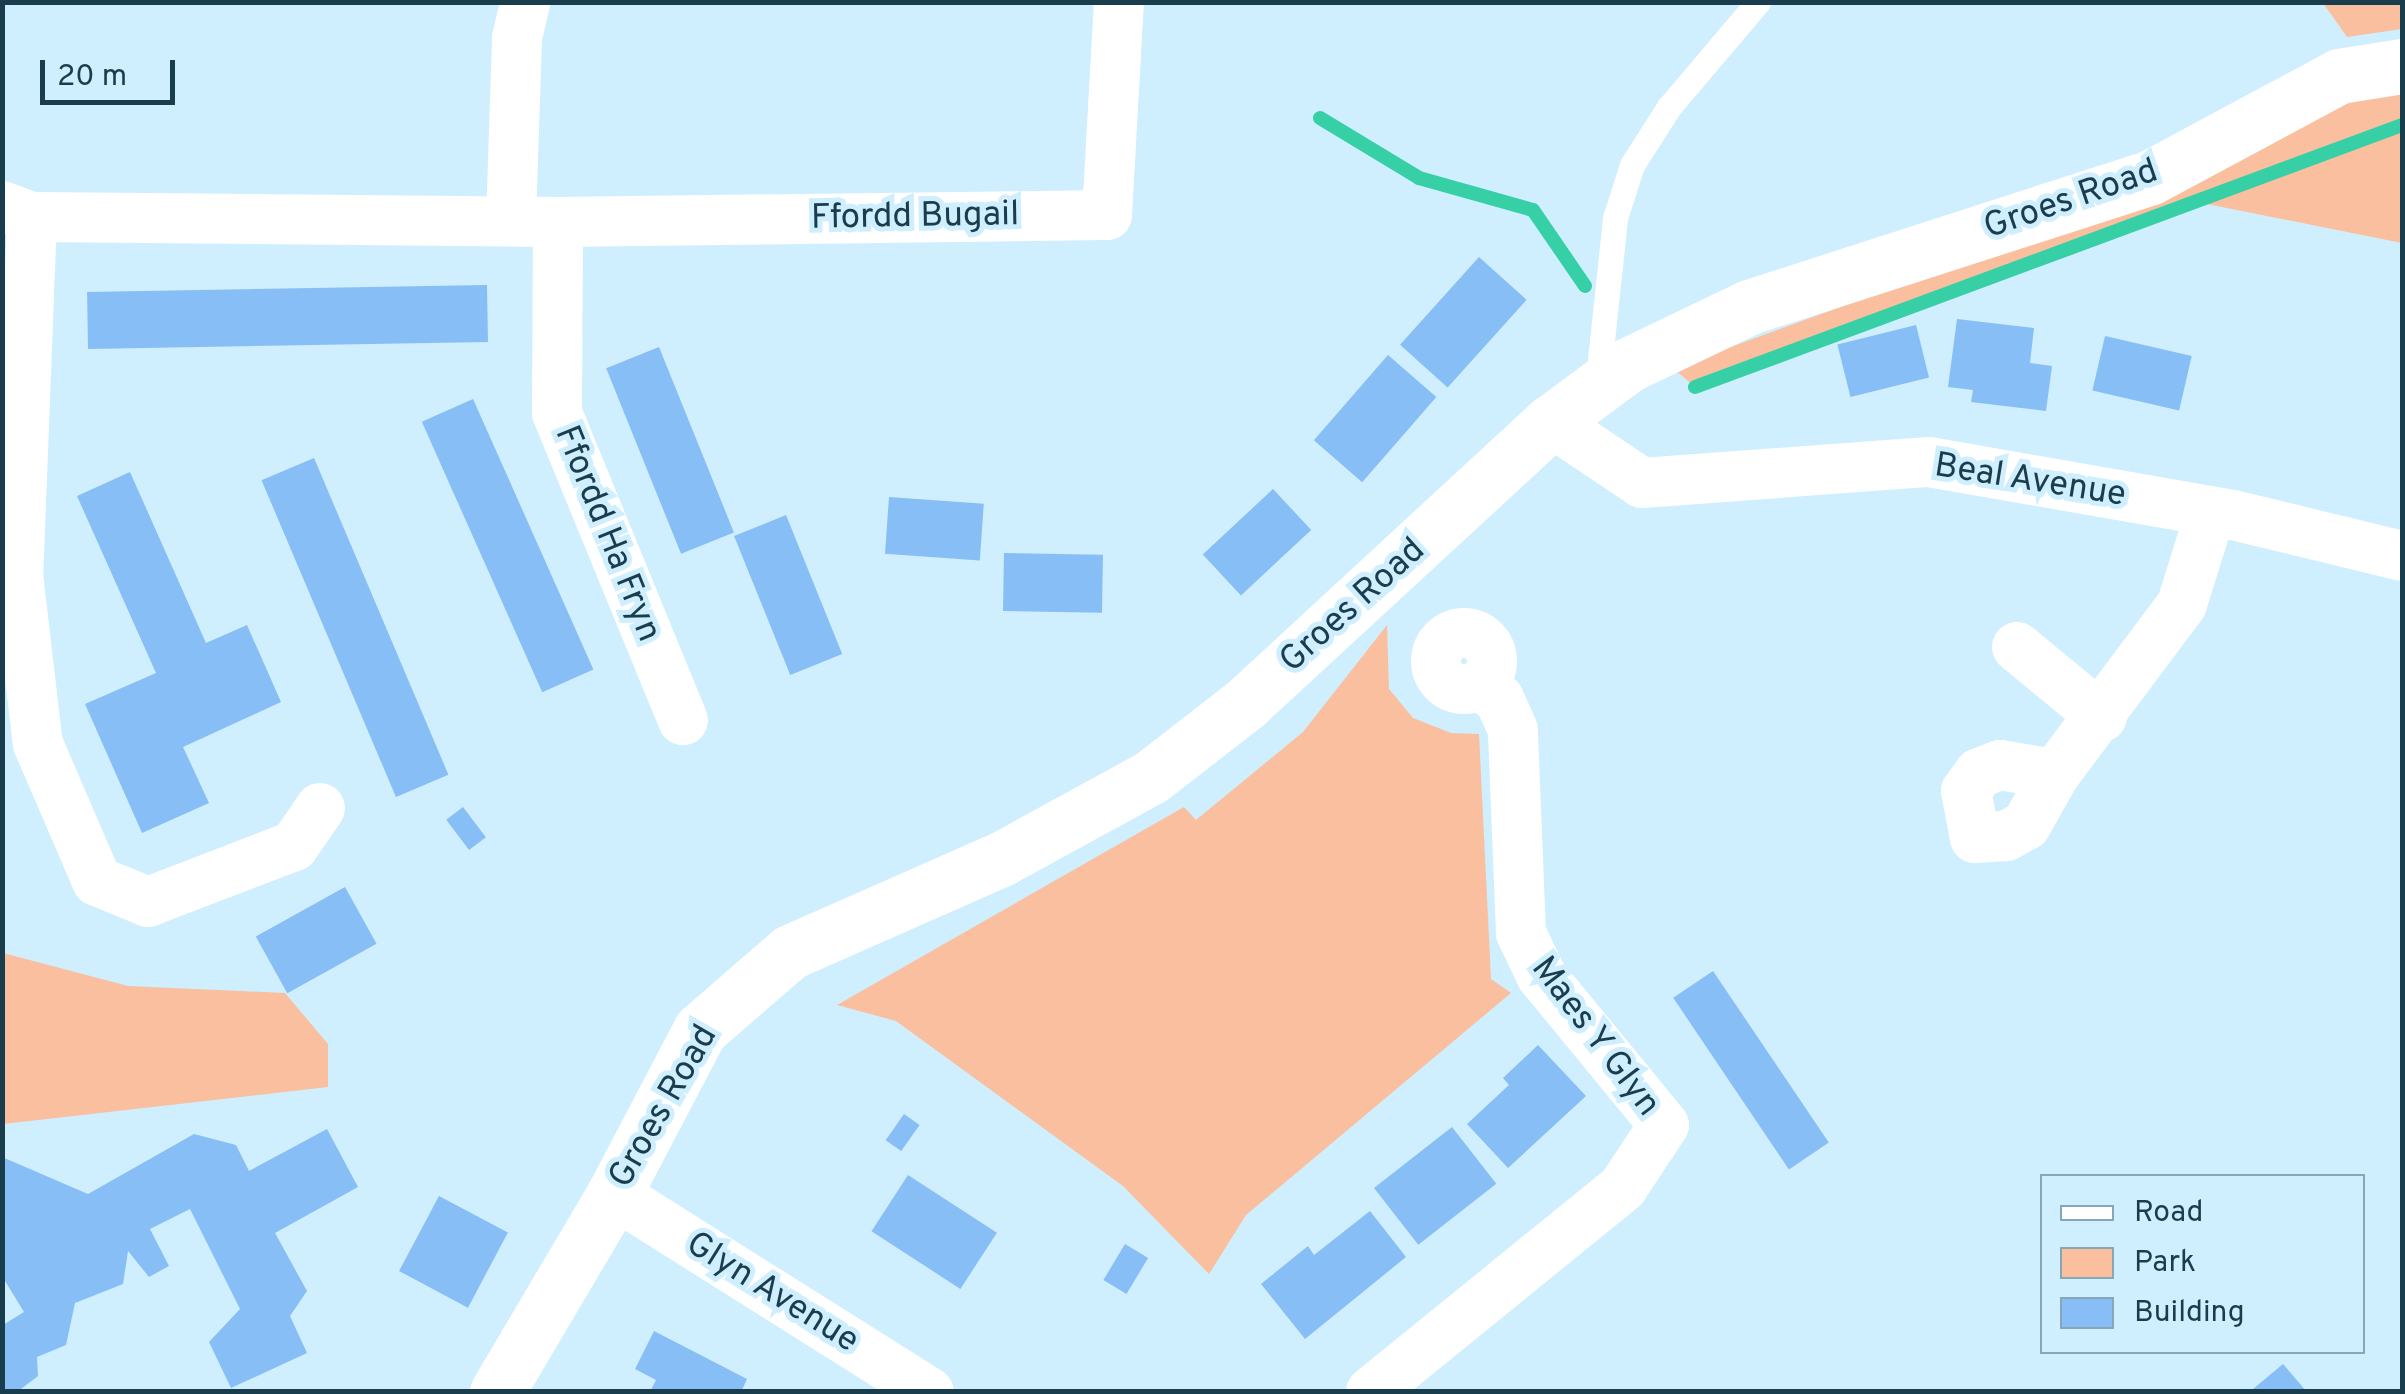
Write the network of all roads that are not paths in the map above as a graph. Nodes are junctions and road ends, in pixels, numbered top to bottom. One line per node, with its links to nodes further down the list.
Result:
1 (525, 2): 6 (street)
2 (1119, 2): 6 (street, Ffordd Bugail)
3 (1758, 2): 7 (lane)
4 (2402, 66): 7 (street, Groes Road)
5 (17, 212): 6 (street, Ffordd Bugail); 11 (street)
6 (534, 222): 15 (street, Ffordd Ha Fryn)
7 (1596, 388): 8 (street, Groes Road)
8 (1551, 422): 9 (street, Beal Avenue); 18 (street, Groes Road)
9 (2211, 511): 10 (street, Beal Avenue); 14 (street)
10 (2402, 556)
11 (10, 574): 17 (street)
12 (2017, 648): 14 (street)
13 (1479, 684): 21 (street, Maes Y Glyn)
14 (2102, 716): 16 (street)
15 (683, 720)
16 (2055, 774)
17 (320, 808)
18 (614, 1194): 19 (street, Groes Road); 20 (street, Glyn Avenue)
19 (498, 1392)
20 (929, 1392)
21 (1371, 1392)

